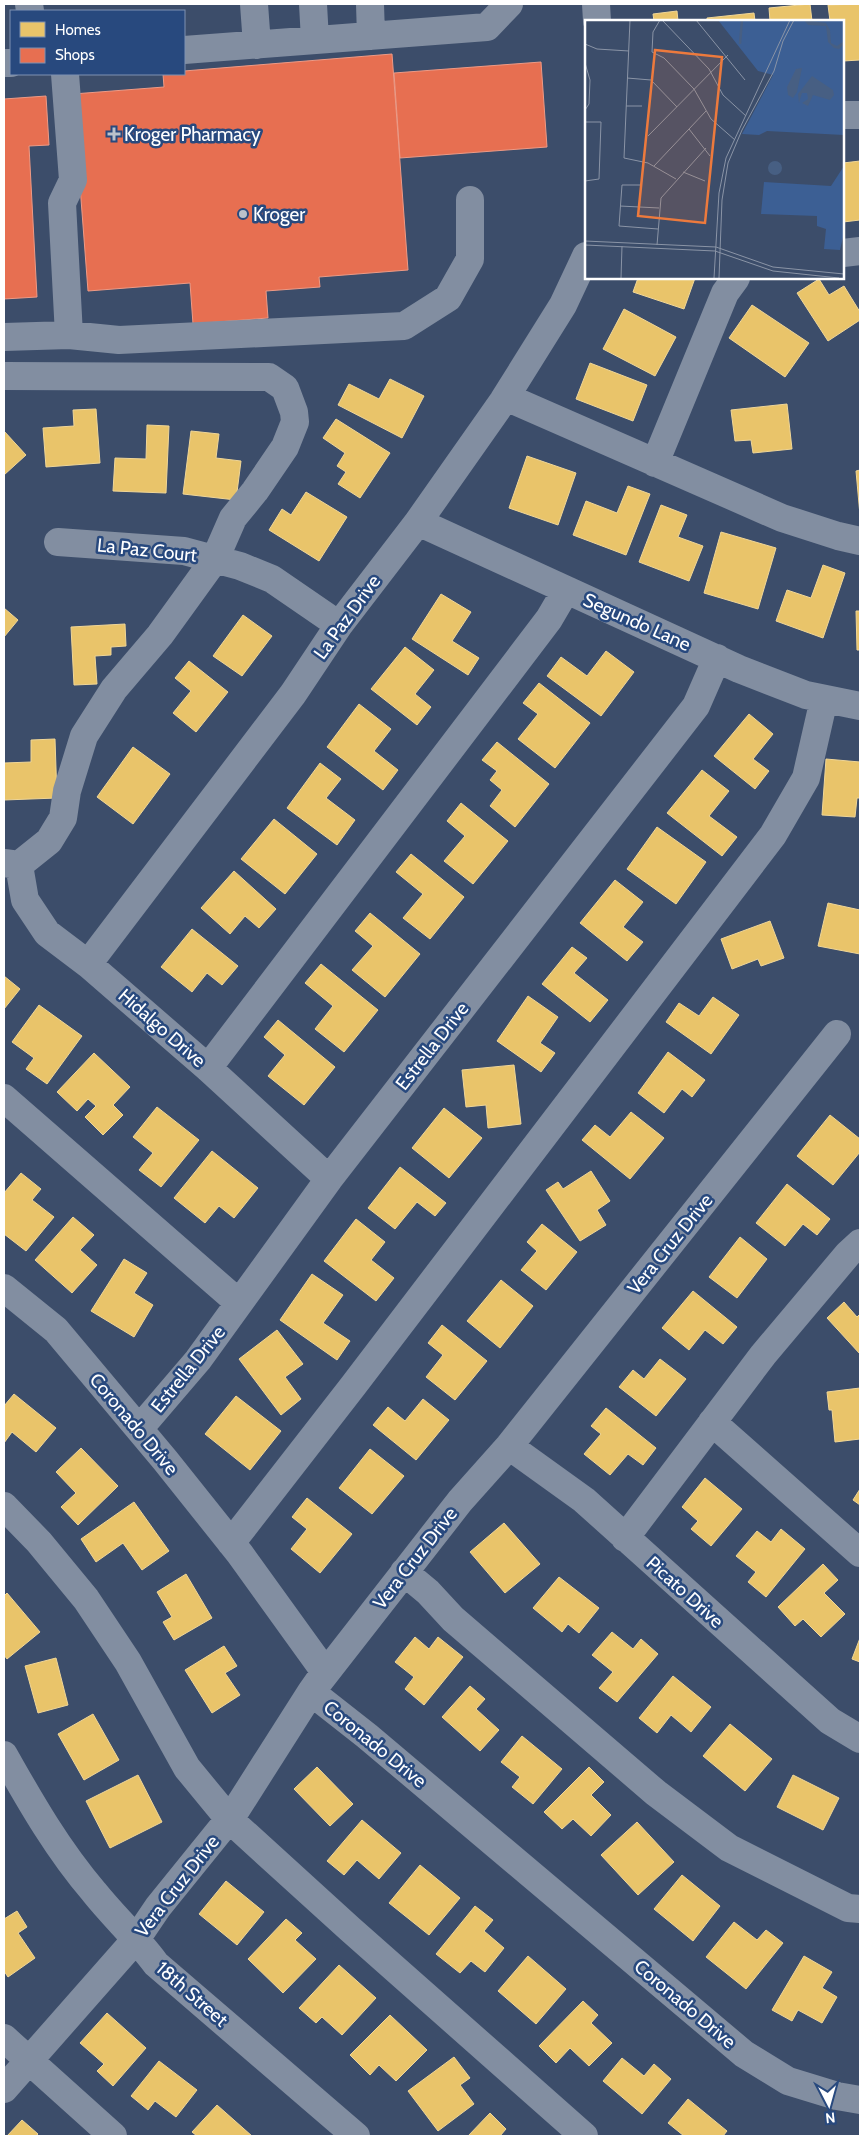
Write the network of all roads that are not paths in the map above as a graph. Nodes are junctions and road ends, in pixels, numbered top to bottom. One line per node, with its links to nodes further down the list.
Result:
1 (254, 4): 9 (street)
2 (313, 4): 8 (street)
3 (370, 4): 7 (street)
4 (509, 4): 7 (street)
5 (596, 4): 6 (street)
6 (597, 20)
7 (371, 36): 8 (street)
8 (315, 40): 9 (street)
9 (257, 45): 10 (street)
10 (185, 50)
11 (65, 75): 19 (street)
12 (860, 114): 13 (street)
13 (844, 115)
14 (470, 200): 19 (street)
15 (860, 251): 16 (street)
16 (844, 252)
17 (585, 258): 22 (street, La Paz Drive)
18 (735, 279): 23 (street)
19 (69, 335): 20 (street)
20 (4, 337)
21 (4, 376): 27 (street)
22 (506, 397): 23 (street); 24 (street, La Paz Drive)
23 (655, 463): 25 (street)
24 (418, 522): 28 (street, Segundo Lane); 29 (street, La Paz Drive)
25 (860, 541)
26 (58, 542): 27 (street, La Paz Court)
27 (215, 559): 29 (street, La Paz Court); 33 (street)
28 (566, 590): 30 (street, Segundo Lane); 36 (street)
29 (339, 625): 34 (street, La Paz Drive)
30 (717, 658): 31 (street, Segundo Lane); 38 (street, Estrella Drive)
31 (824, 699): 32 (street, Segundo Lane); 47 (street)
32 (860, 706)
33 (11, 864): 34 (street, Hidalgo Drive)
34 (88, 964): 36 (street, Hidalgo Drive)
35 (837, 1034): 44 (street, Vera Cruz Drive)
36 (208, 1068): 38 (street, Hidalgo Drive)
37 (4, 1098): 41 (street)
38 (329, 1179): 41 (street, Estrella Drive)
39 (860, 1244): 42 (street)
40 (4, 1288): 43 (street, Coronado Drive)
41 (239, 1303): 43 (street, Estrella Drive)
42 (712, 1422): 46 (street); 48 (street)
43 (139, 1429): 47 (street, Coronado Drive)
44 (509, 1446): 46 (street, Picato Drive); 49 (street, Vera Cruz Drive)
45 (4, 1506): 53 (street)
46 (625, 1538): 51 (street, Picato Drive)
47 (231, 1543): 50 (street, Coronado Drive)
48 (860, 1552)
49 (404, 1572): 50 (street, Vera Cruz Drive); 54 (street)
50 (311, 1692): 53 (street, Vera Cruz Drive); 59 (street, Coronado Drive)
51 (860, 1740)
52 (4, 1755): 55 (street, 18th Street)
53 (229, 1819): 55 (street, Vera Cruz Drive); 62 (street)
54 (860, 1909)
55 (137, 1938): 57 (street, Vera Cruz Drive); 61 (street, 18th Street)
56 (4, 2038): 57 (street)
57 (29, 2060): 58 (street, Vera Cruz Drive); 60 (street)
58 (4, 2089)
59 (860, 2100)
60 (113, 2136)
61 (356, 2136)
62 (584, 2136)

